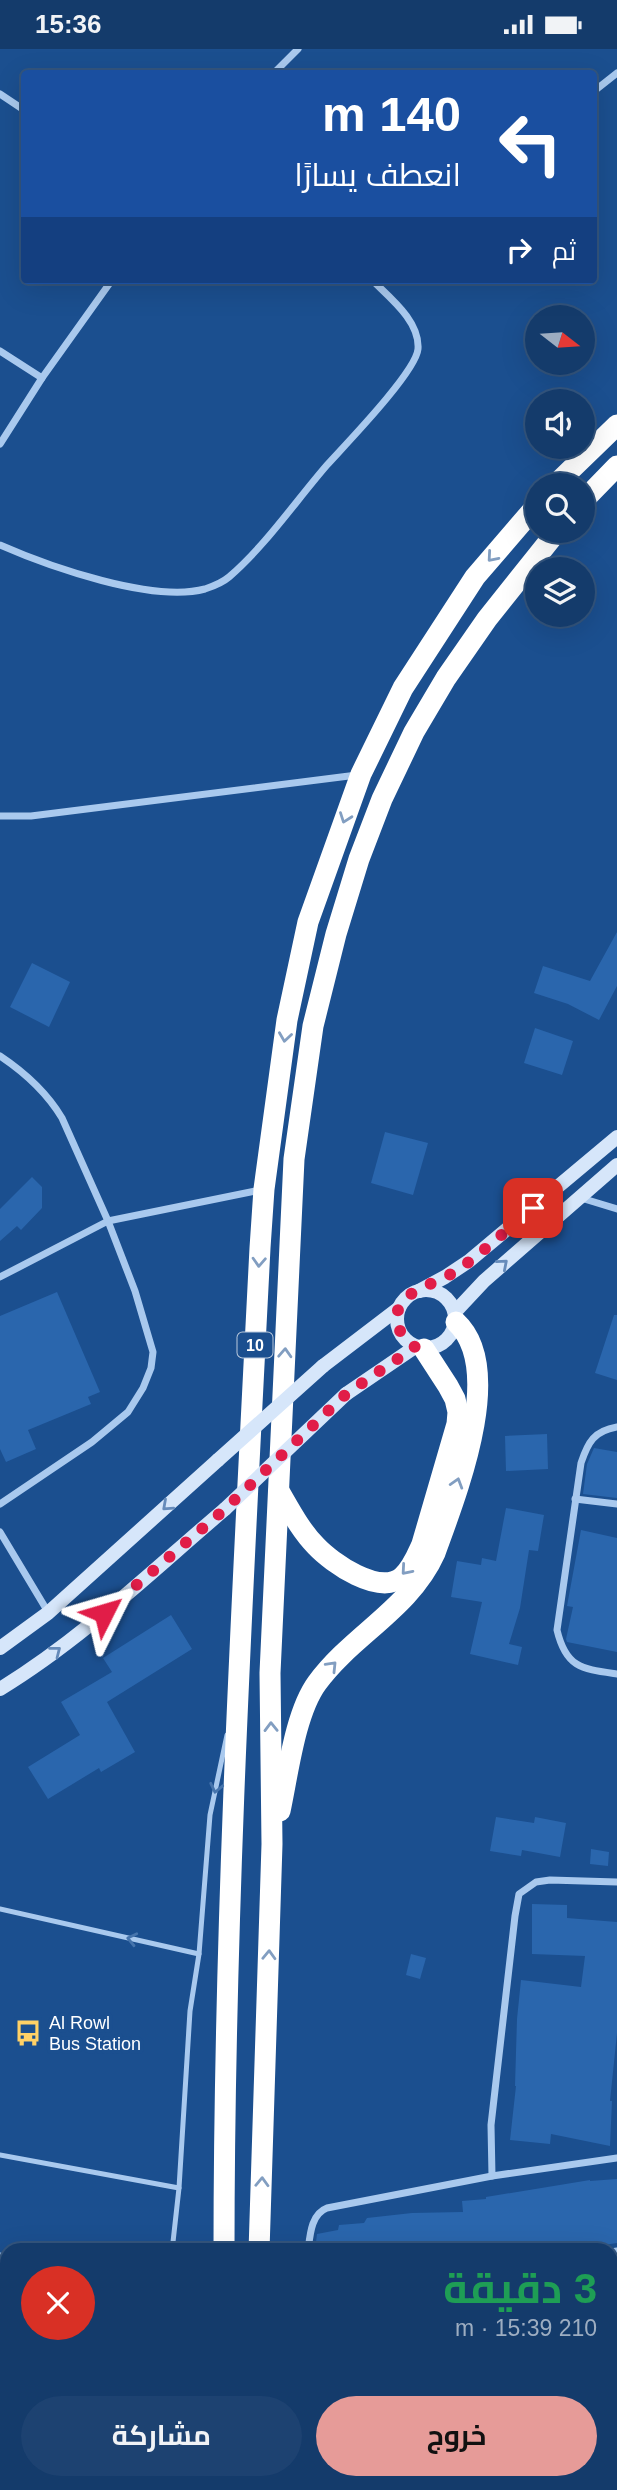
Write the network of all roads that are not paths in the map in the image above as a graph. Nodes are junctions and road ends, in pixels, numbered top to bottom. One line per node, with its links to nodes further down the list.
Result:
1 (298, 49): 2 (street)
2 (277, 70)
3 (617, 73): 4 (street)
4 (597, 89)
5 (0, 94): 6 (street)
6 (21, 108)
7 (109, 284): 10 (street)
8 (376, 284): 18 (street)
9 (0, 351): 10 (street)
10 (42, 378): 12 (street)
11 (617, 425): 14 (highway)
12 (0, 445)
13 (617, 466): 15 (highway)
14 (567, 473)
15 (595, 489)
16 (525, 519): 19 (highway, 10, one-way to 19)
17 (548, 543): 34 (highway, 10, one-way to 17)
18 (0, 545)
19 (361, 774): 20 (street); 24 (highway, 10, one-way to 24)
20 (0, 816)
21 (0, 1056): 27 (street)
22 (617, 1137): 29 (street)
23 (617, 1165): 25 (street)
24 (264, 1189): 27 (street); 41 (highway, 10, one-way to 41)
25 (580, 1198): 26 (street); 31 (street, one-way to 25)
26 (617, 1209)
27 (108, 1221): 28 (street); 36 (street)
28 (0, 1277)
29 (419, 1291): 30 (street); 31 (street)
30 (399, 1308): 32 (street); 39 (street, one-way to 39, bridge)
31 (455, 1317): 32 (street); 44 (highway, one-way to 31)
32 (419, 1348): 34 (highway, one-way to 34); 43 (street, one-way to 32, bridge)
33 (617, 1427): 35 (street)
34 (279, 1491): 44 (highway, 10, one-way to 34)
35 (575, 1499): 37 (street); 42 (street)
36 (0, 1504)
37 (617, 1504)
38 (0, 1532): 39 (street)
39 (48, 1613): 40 (street)
40 (0, 1648)
41 (238, 1673): 47 (lane, one-way to 47); 53 (highway, 10)
42 (617, 1674)
43 (0, 1689)
44 (272, 1844): 54 (highway, 10, one-way to 44)
45 (617, 1882): 50 (street)
46 (0, 1909): 47 (lane, one-way to 46)
47 (199, 1954): 51 (lane)
48 (0, 2155): 51 (lane)
49 (617, 2158): 50 (street)
50 (492, 2176): 55 (street)
51 (179, 2188): 52 (lane)
52 (173, 2243)
53 (224, 2243)
54 (259, 2243)
55 (310, 2243)

